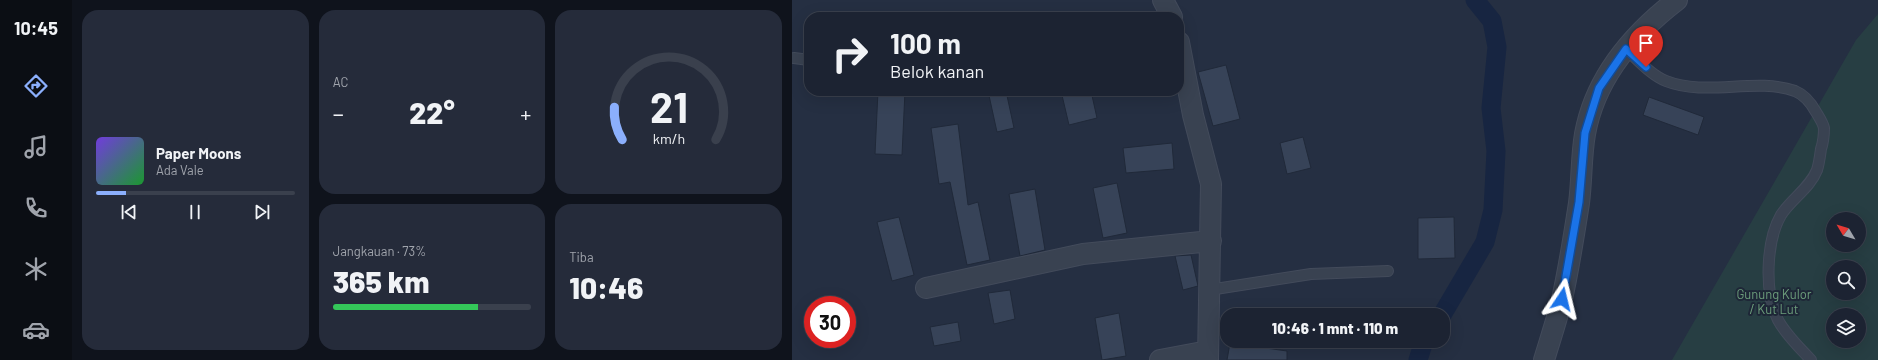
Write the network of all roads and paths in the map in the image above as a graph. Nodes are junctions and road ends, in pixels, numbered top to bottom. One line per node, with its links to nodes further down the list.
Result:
1 (1163, 0): 3 (street)
2 (1678, 0): 4 (street)
3 (1169, 12)
4 (1626, 49): 14 (street); 15 (lane)
5 (794, 58): 6 (lane)
6 (804, 59)
7 (1184, 67): 8 (street)
8 (1211, 241): 10 (street); 11 (street)
9 (1388, 271): 11 (lane)
10 (926, 288)
11 (1209, 290): 12 (street)
12 (1208, 356): 13 (street)
13 (1160, 360)
14 (1544, 360)
15 (1811, 360)

